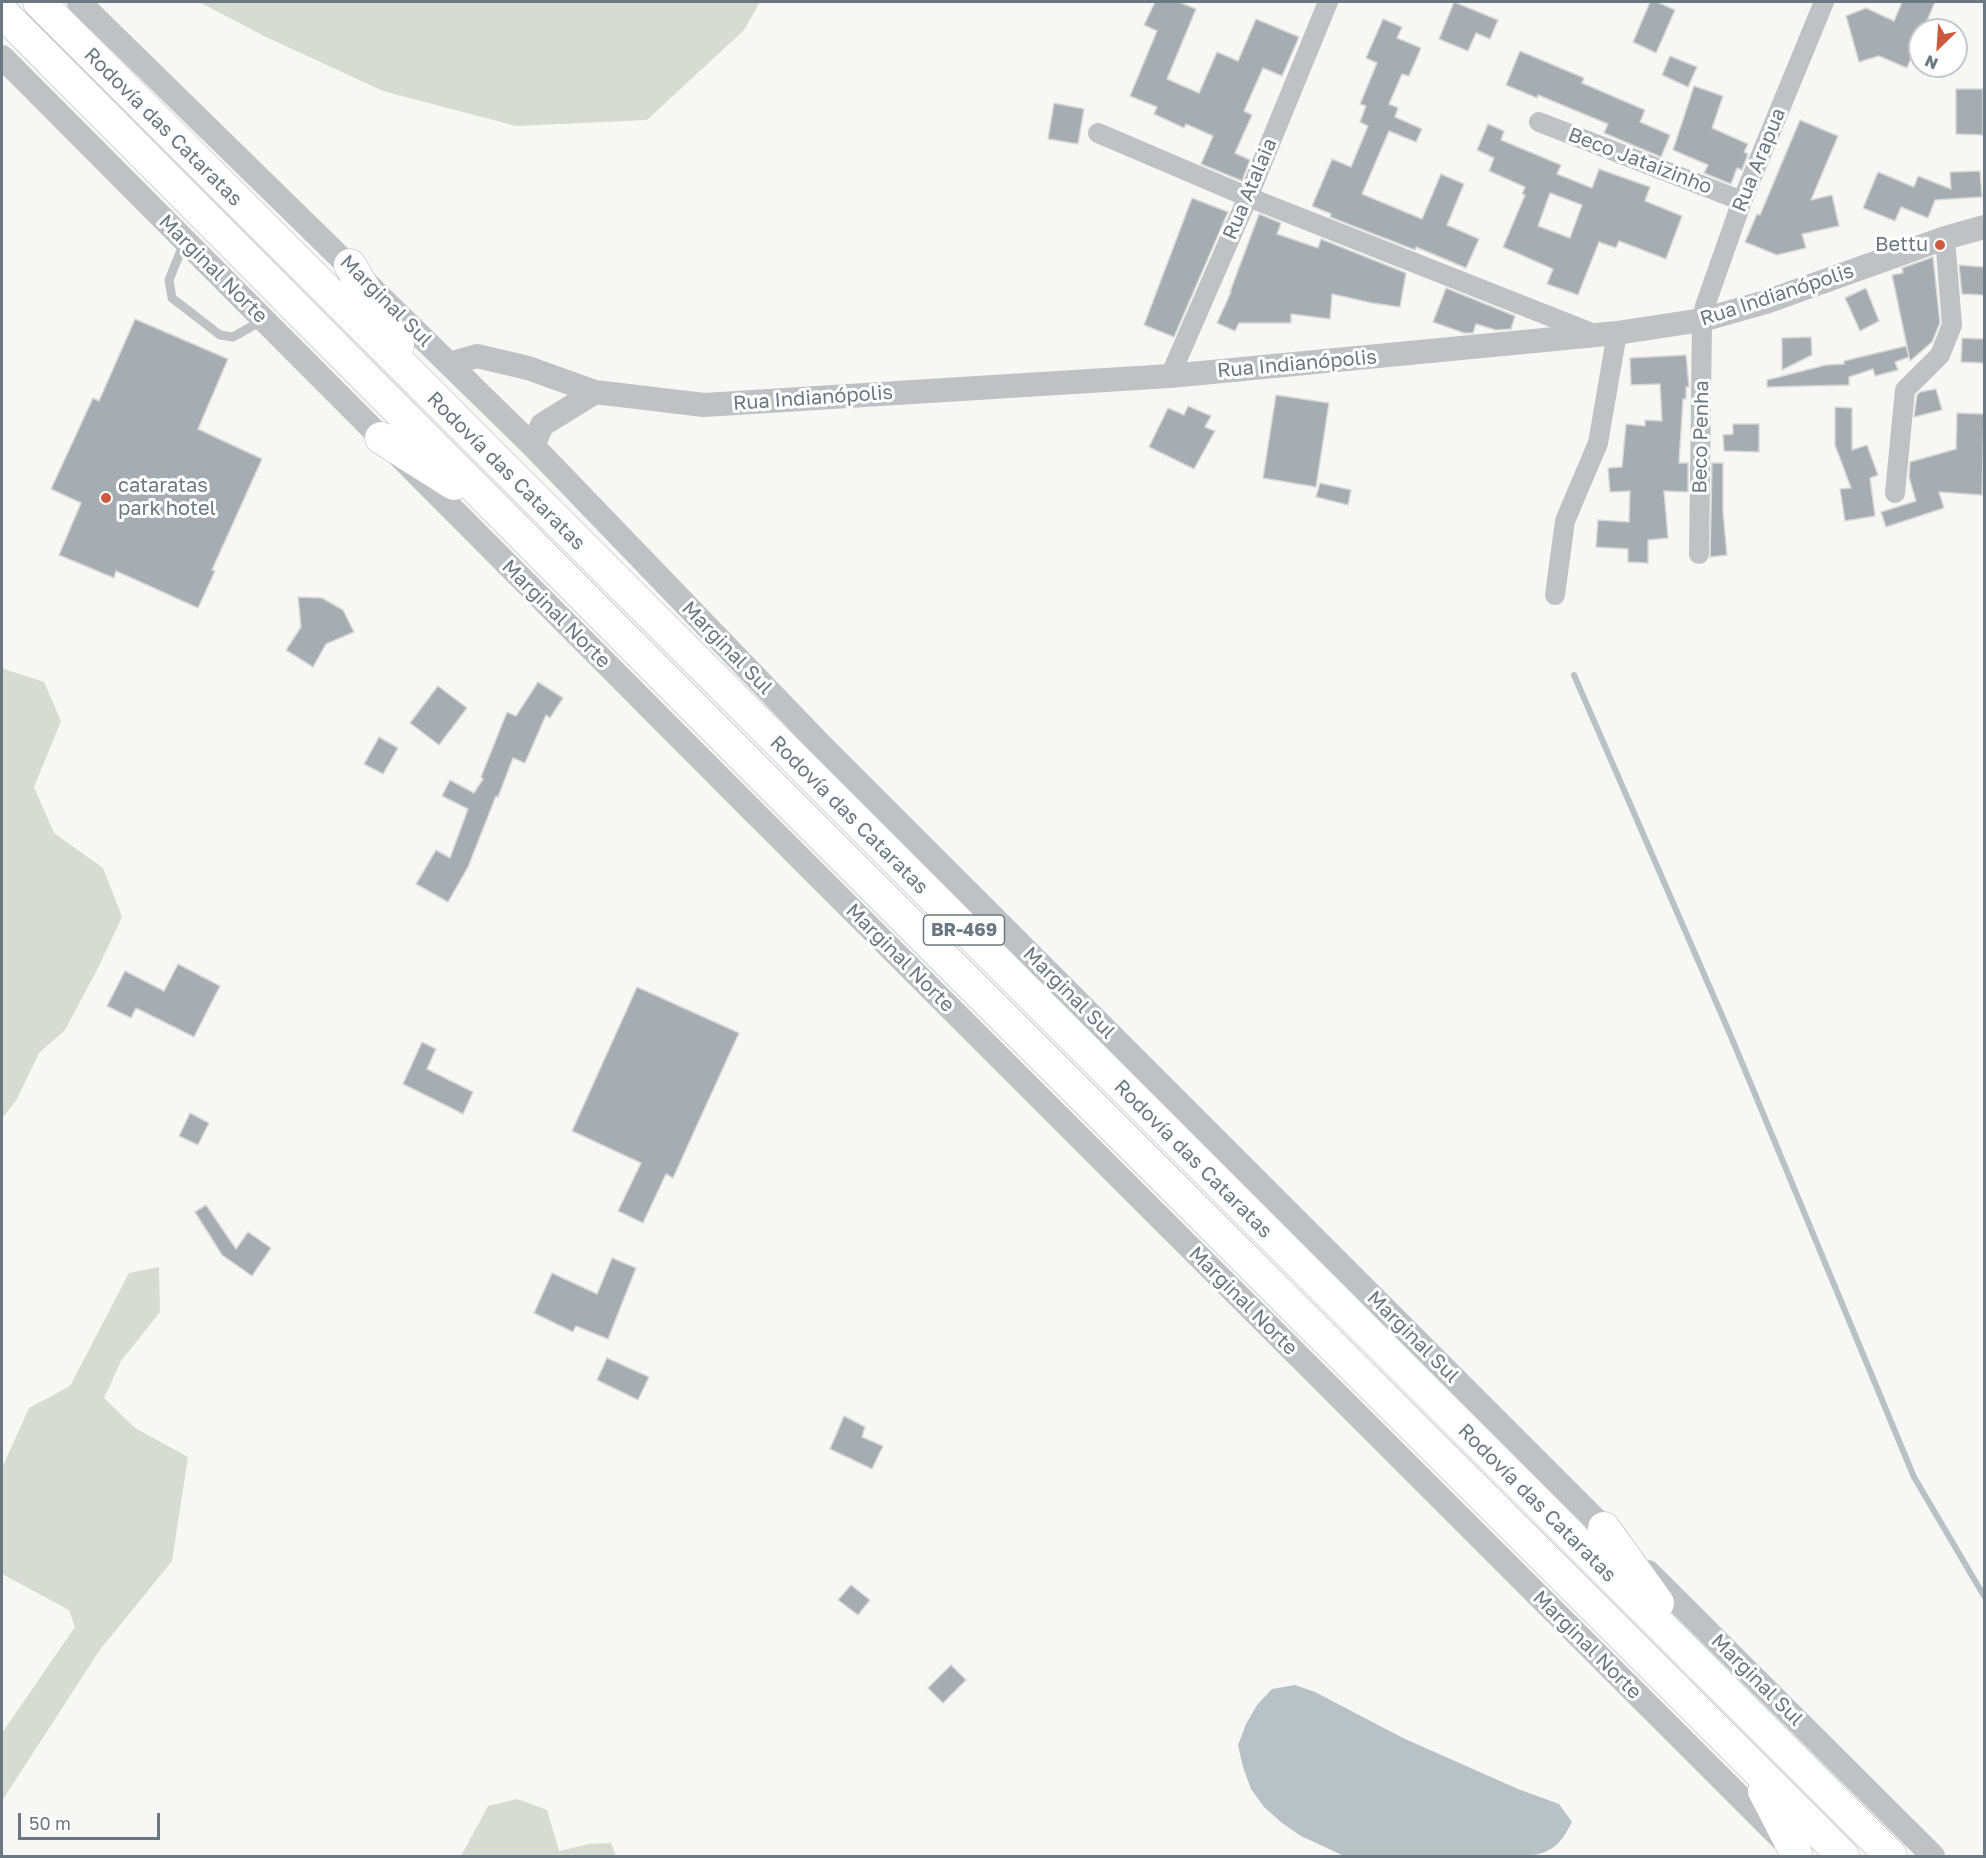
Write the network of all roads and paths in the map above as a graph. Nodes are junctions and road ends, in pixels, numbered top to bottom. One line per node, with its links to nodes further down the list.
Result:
1 (39, 2): 20 (highway, Rodovía das Cataratas / BR-469)
2 (79, 2): 14 (street, Marginal Sul / BR-469)
3 (1328, 2): 9 (street, Rua Atalaia)
4 (1824, 2): 10 (street, Rua Arapua)
5 (2, 12): 25 (highway, Rodovía das Cataratas / BR-469)
6 (2, 57): 13 (street, Marginal Norte)
7 (1539, 122): 10 (street, Beco Jataizinho)
8 (1098, 133): 9 (street)
9 (1248, 197): 17 (street); 19 (street, Rua Atalaia)
10 (1742, 201): 16 (street, Rua Arapua)
11 (1984, 227): 12 (street, Rua Indianópolis)
12 (1945, 238): 16 (street, Rua Indianópolis); 24 (street)
13 (185, 241): 15 (street, Marginal Norte); 15 (lane)
14 (350, 265): 18 (street, Marginal Sul / BR-469); 20 (highway)
15 (264, 320): 22 (street, Marginal Norte)
16 (1702, 320): 17 (street, Rua Indianópolis); 26 (street, Beco Penha)
17 (1607, 334): 19 (street, Rua Indianópolis); 27 (street)
18 (449, 364): 21 (street, Rua Indianópolis); 23 (street, Marginal Sul / BR-469)
19 (1170, 376): 21 (street, Rua Indianópolis)
20 (423, 388): 29 (highway, Rodovía das Cataratas / BR-469)
21 (595, 393): 23 (street)
22 (381, 438): 25 (highway); 31 (street, Marginal Norte)
23 (532, 446): 28 (street, Marginal Sul / BR-469)
24 (1895, 493)
25 (502, 515): 30 (highway, Rodovía das Cataratas / BR-469)
26 (1699, 554)
27 (1555, 595)
28 (1604, 1528): 29 (highway); 34 (street, Marginal Sul / BR-469)
29 (1711, 1677): 33 (highway, Rodovía das Cataratas / BR-469)
30 (1750, 1764): 31 (highway); 32 (highway, Rodovía das Cataratas / BR-469)
31 (1798, 1855)
32 (1843, 1857)
33 (1891, 1857)
34 (1933, 1857)

